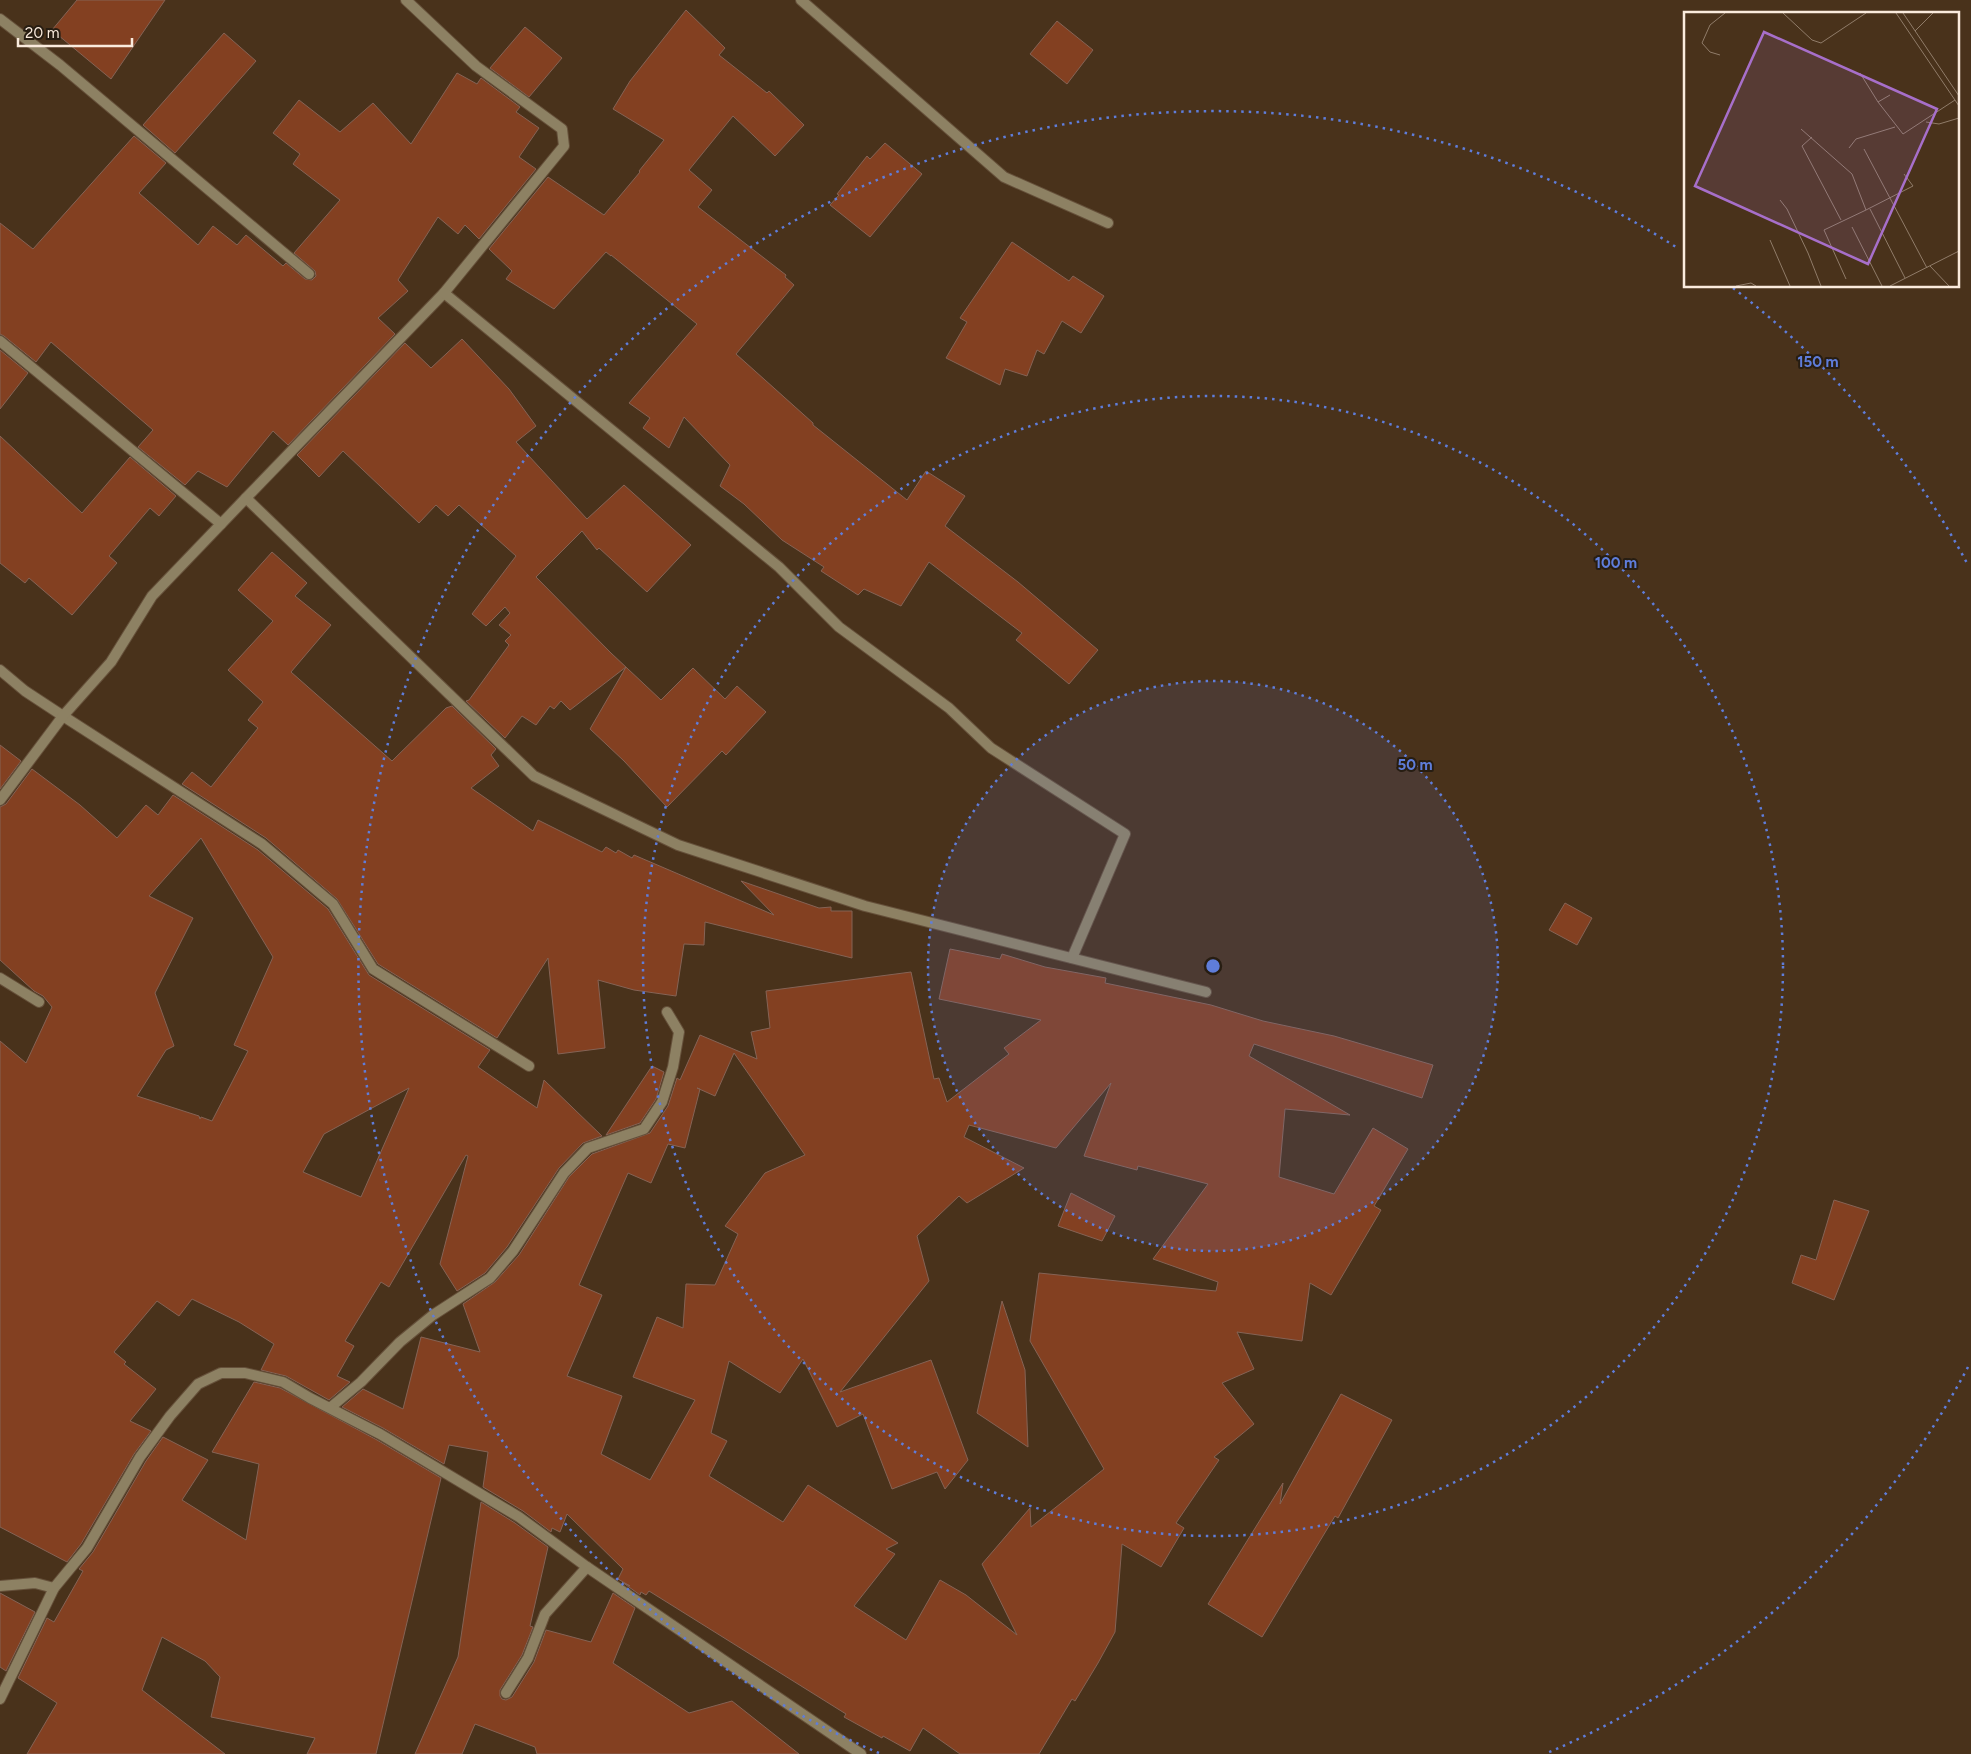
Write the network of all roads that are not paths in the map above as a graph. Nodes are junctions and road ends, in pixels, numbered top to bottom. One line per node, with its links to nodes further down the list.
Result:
1 (406, 0): 6 (street)
2 (801, 0): 4 (street)
3 (0, 19): 5 (street)
4 (1108, 223)
5 (309, 274)
6 (444, 293): 8 (street); 13 (street)
7 (0, 341): 9 (street)
8 (246, 498): 9 (street); 13 (street)
9 (221, 524): 11 (street)
10 (0, 670): 11 (street)
11 (63, 716): 12 (street); 18 (street)
12 (0, 800)
13 (1072, 958): 15 (street)
14 (0, 978): 16 (street)
15 (1206, 992)
16 (39, 1002)
17 (667, 1012): 19 (street)
18 (530, 1066)
19 (331, 1407): 20 (street); 22 (street)
20 (588, 1567): 23 (street); 25 (street)
21 (0, 1586): 22 (street)
22 (54, 1588): 24 (street)
23 (506, 1692)
24 (0, 1699)
25 (861, 1754)

